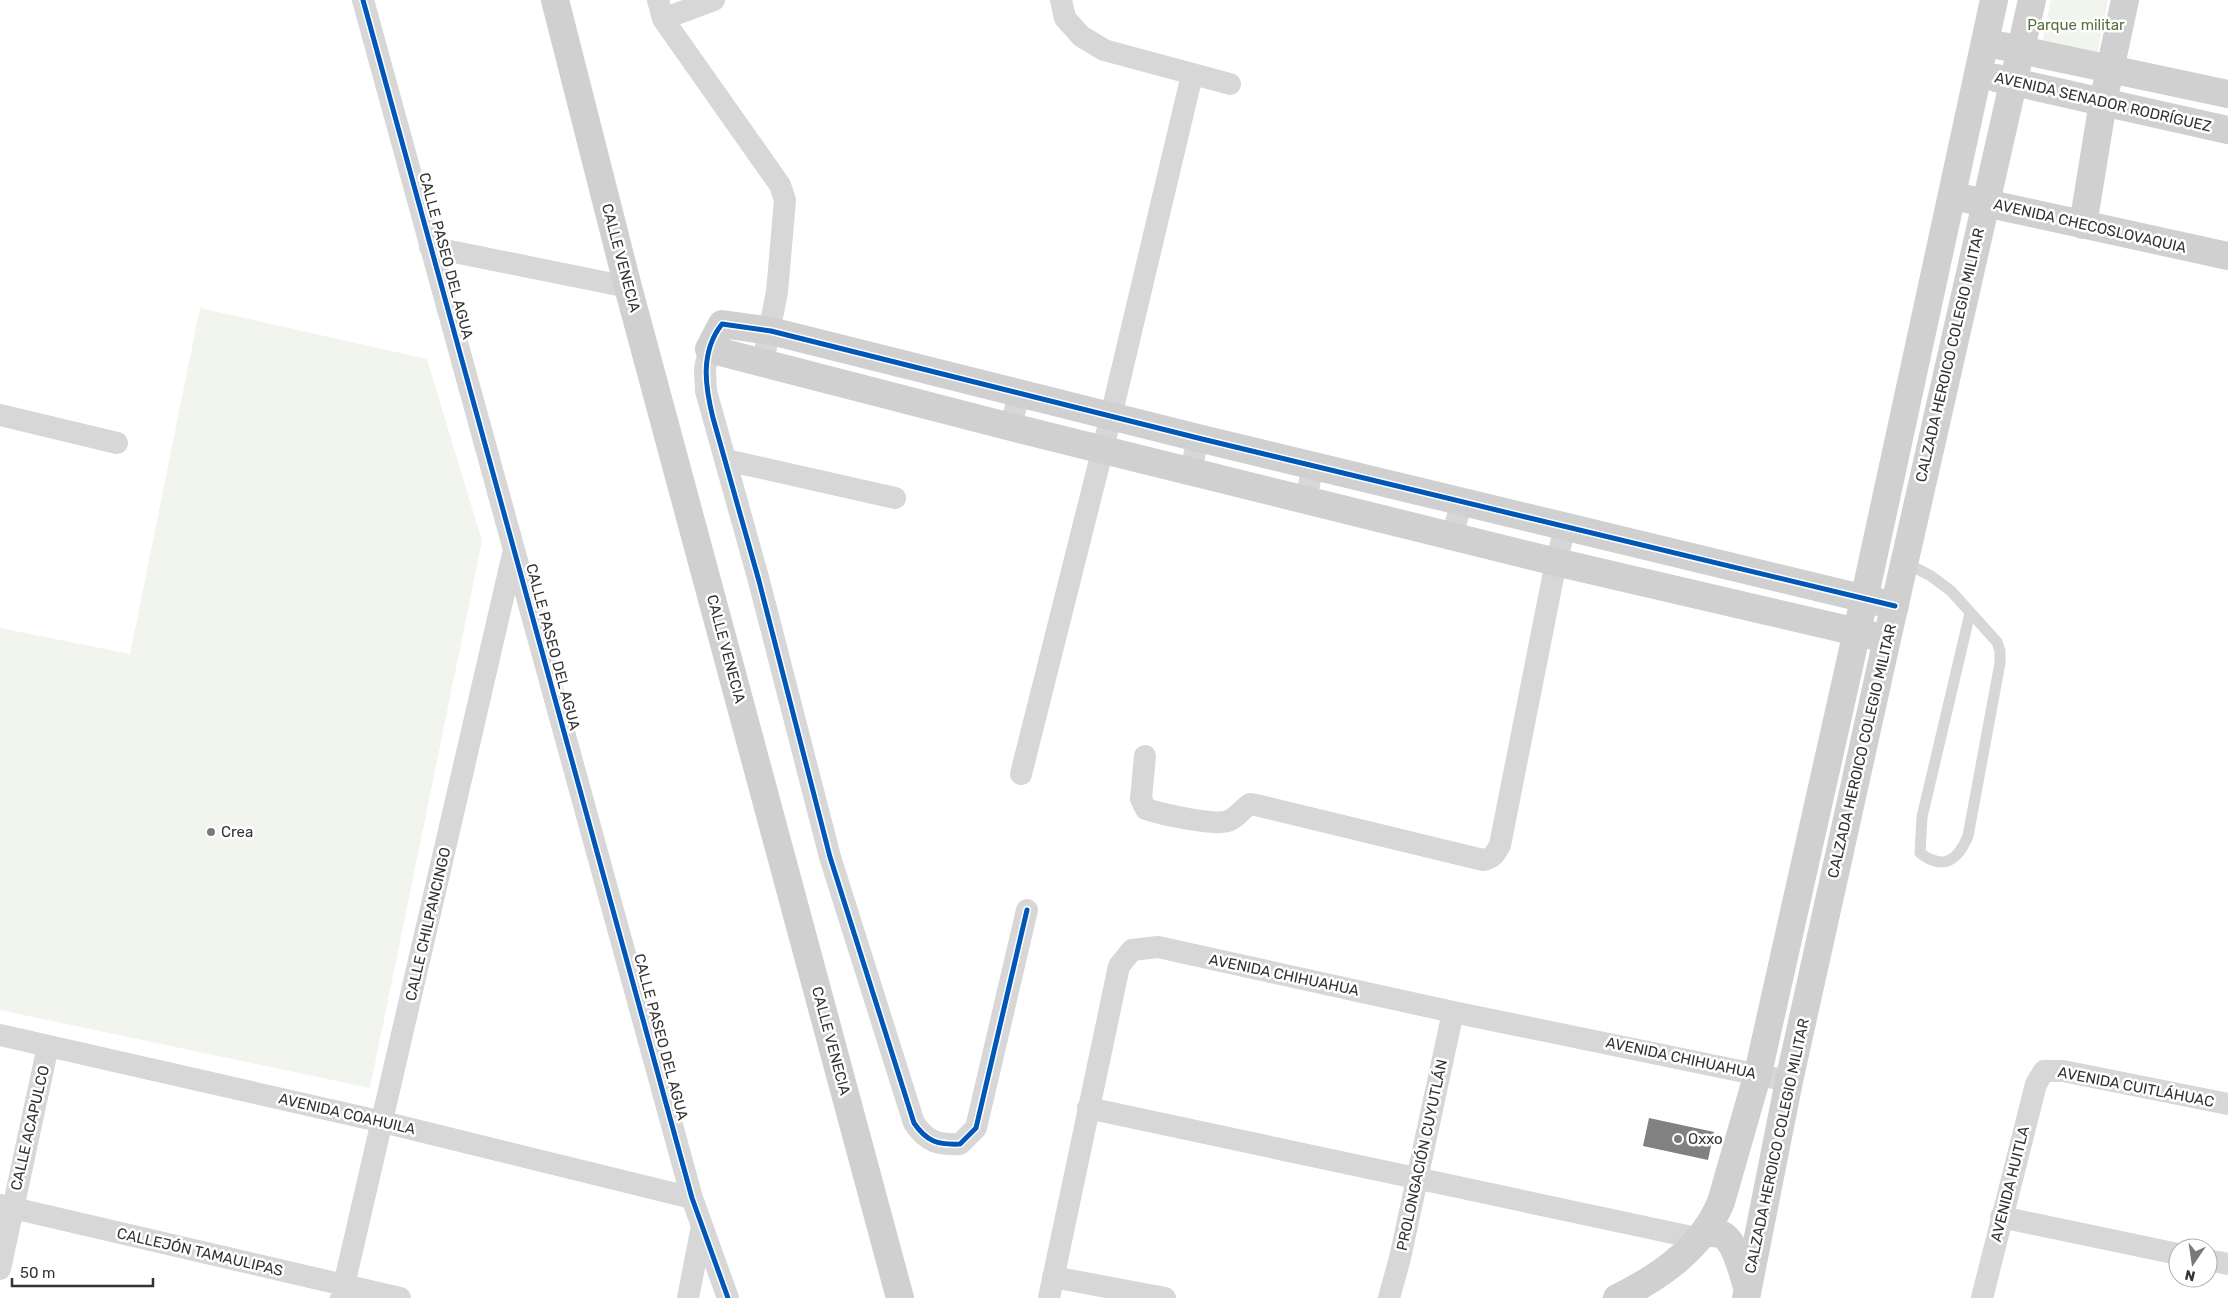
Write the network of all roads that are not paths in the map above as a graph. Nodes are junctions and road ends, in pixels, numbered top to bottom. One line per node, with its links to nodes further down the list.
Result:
1 (363, 0): 22 (street, CALLE PASEO DEL AGUA)
2 (555, 0): 24 (street, CALLE VENECIA)
3 (714, 0): 8 (street)
4 (1061, 0): 13 (street)
5 (1994, 0): 9 (street, CALZADA HEROICO COLEGIO MILITAR)
6 (2032, 0): 10 (street, CALZADA HEROICO COLEGIO MILITAR)
7 (2125, 0): 11 (street)
8 (660, 9): 25 (street)
9 (1984, 42): 10 (street); 12 (street, CALZADA HEROICO COLEGIO MILITAR)
10 (2020, 50): 11 (street); 14 (street, CALZADA HEROICO COLEGIO MILITAR)
11 (2109, 70): 16 (street); 17 (street)
12 (1977, 73): 14 (street, AVENIDA SENADOR RODRÍGUEZ); 19 (street, CALZADA HEROICO COLEGIO MILITAR)
13 (1192, 75): 15 (street); 30 (street)
14 (2013, 82): 17 (street, AVENIDA SENADOR RODRÍGUEZ); 20 (street, CALZADA HEROICO COLEGIO MILITAR)
15 (1230, 84)
16 (2228, 94)
17 (2103, 102): 18 (street, AVENIDA SENADOR RODRÍGUEZ); 21 (street)
18 (2228, 130)
19 (1951, 195): 20 (street, AVENIDA CHECOSLOVAQUIA); 47 (street, CALZADA HEROICO COLEGIO MILITAR)
20 (1985, 202): 21 (street, AVENIDA CHECOSLOVAQUIA); 45 (street, CALZADA HEROICO COLEGIO MILITAR)
21 (2083, 225): 23 (street, AVENIDA CHECOSLOVAQUIA)
22 (430, 247): 24 (street); 43 (street, CALLE PASEO DEL AGUA)
23 (2228, 256)
24 (628, 287): 79 (street, CALLE VENECIA)
25 (771, 331): 26 (street); 27 (street); 28 (street)
26 (709, 349): 27 (street); 35 (street)
27 (764, 362): 31 (street)
28 (1019, 393): 30 (street); 31 (street)
29 (0, 415): 33 (street)
30 (1111, 416): 32 (street); 34 (street)
31 (1011, 427): 34 (street)
32 (1198, 438): 36 (street); 37 (street)
33 (118, 442)
34 (1102, 449): 37 (street); 54 (street)
35 (726, 460): 38 (street); 55 (street)
36 (1312, 466): 39 (street); 40 (street)
37 (1191, 471): 39 (street)
38 (894, 498)
39 (1306, 500): 42 (street)
40 (1462, 502): 41 (street); 42 (street)
41 (1565, 528): 44 (street); 46 (street)
42 (1452, 536): 44 (street)
43 (514, 550): 64 (street, CALLE CHILPANCINGO); 66 (street, CALLE PASEO DEL AGUA)
44 (1556, 562): 50 (street); 53 (street)
45 (1904, 562): 48 (street, CALZADA HEROICO COLEGIO MILITAR); 49 (lane)
46 (1801, 584): 47 (street); 50 (street)
47 (1864, 600): 48 (street); 51 (street, CALZADA HEROICO COLEGIO MILITAR)
48 (1895, 606): 52 (street, CALZADA HEROICO COLEGIO MILITAR)
49 (1970, 613): 49 (lane)
50 (1793, 618): 51 (street)
51 (1857, 634): 52 (street); 60 (street, CALZADA HEROICO COLEGIO MILITAR)
52 (1887, 639): 61 (street, CALZADA HEROICO COLEGIO MILITAR)
53 (1145, 756)
54 (1021, 774)
55 (1027, 910)
56 (1452, 1012): 60 (street, AVENIDA CHIHUAHUA); 63 (street, AVENIDA CHIHUAHUA); 65 (street, PROLONGACIÓN CUYUTLÁN)
57 (0, 1035): 58 (street, AVENIDA COAHUILA)
58 (48, 1046): 64 (street, AVENIDA COAHUILA); 67 (street, CALLE ACAPULCO)
59 (2044, 1071): 62 (street, AVENIDA CUITLÁHUAC); 68 (street, AVENIDA HUITLA)
60 (1758, 1073): 61 (street, AVENIDA CHIHUAHUA); 70 (street, CALZADA HEROICO COLEGIO MILITAR)
61 (1789, 1081): 75 (street, CALZADA HEROICO COLEGIO MILITAR)
62 (2228, 1104)
63 (1088, 1108): 65 (street); 73 (street, AVENIDA CHIHUAHUA)
64 (383, 1122): 66 (street, AVENIDA COAHUILA); 74 (street, CALLE CHILPANCINGO)
65 (1416, 1178): 70 (street); 81 (street, PROLONGACIÓN CUYUTLÁN)
66 (692, 1198): 69 (street, CALLE PASEO DEL AGUA)
67 (6, 1206): 72 (street, CALLE ACAPULCO); 74 (street, CALLEJÓN TAMAULIPAS)
68 (2001, 1217): 71 (street); 83 (street, AVENIDA HUITLA)
69 (702, 1226): 77 (street); 78 (street, CALLE PASEO DEL AGUA)
70 (1702, 1236): 75 (street); 82 (street, CALZADA HEROICO COLEGIO MILITAR)
71 (2168, 1252)
72 (0, 1269)
73 (1051, 1287): 80 (street)
74 (343, 1292): 76 (street, CALLEJÓN TAMAULIPAS)
75 (1746, 1293)
76 (400, 1298)
77 (688, 1298)
78 (728, 1298)
79 (900, 1298)
80 (1165, 1298)
81 (1389, 1298)
82 (1617, 1298)
83 (1982, 1298)

